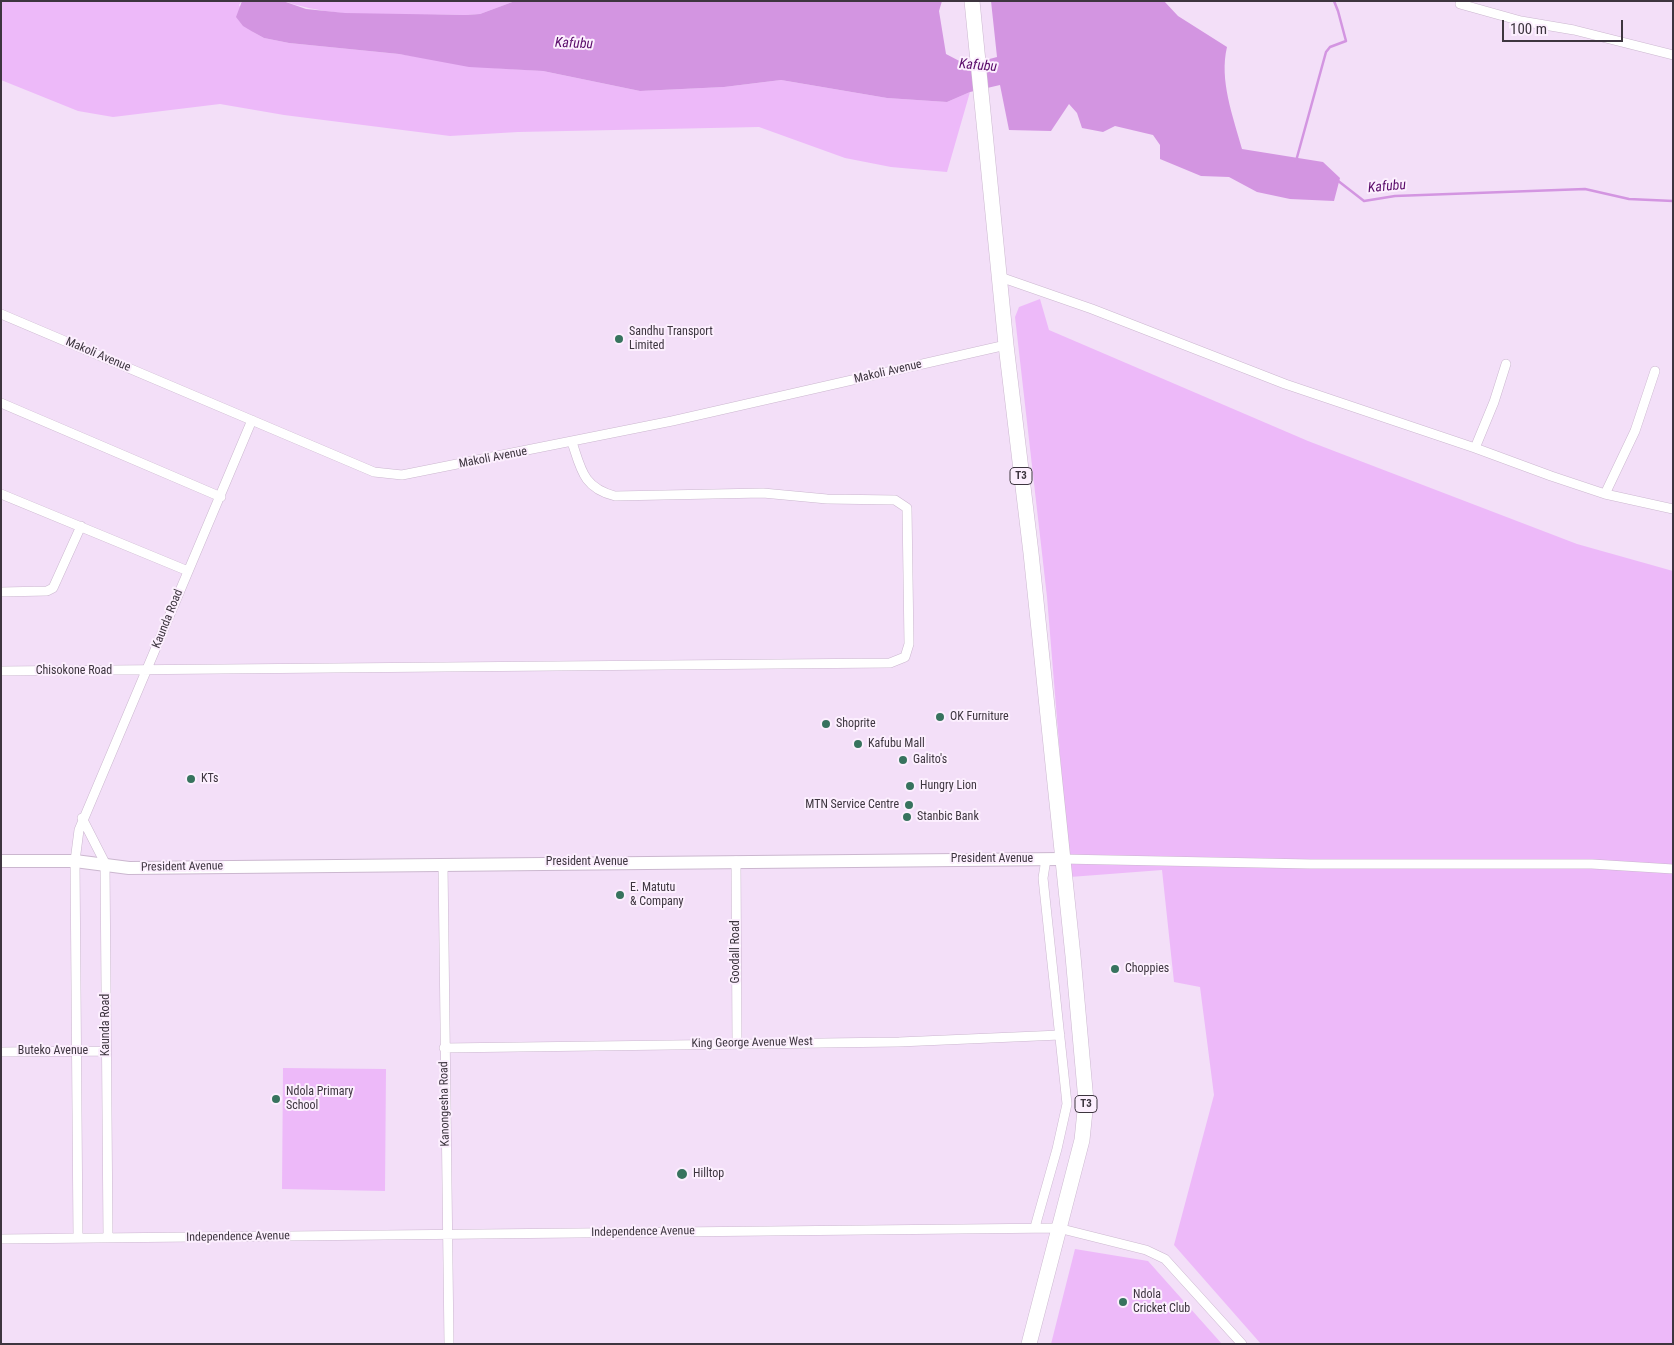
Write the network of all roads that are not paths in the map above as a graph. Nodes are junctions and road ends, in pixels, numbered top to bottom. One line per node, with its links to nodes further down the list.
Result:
1 (972, 1): 4 (highway, T3)
2 (1460, 4): 3 (street)
3 (1673, 55)
4 (1000, 277): 6 (highway, T3); 12 (street)
5 (1, 314): 10 (street, Makoli Avenue)
6 (1006, 345): 11 (street, Makoli Avenue); 24 (highway, T3)
7 (1506, 364): 12 (street)
8 (1655, 371): 14 (street)
9 (1, 403): 15 (street)
10 (252, 420): 11 (street, Makoli Avenue); 15 (street, Kaunda Road)
11 (572, 442): 20 (street, Chisokone Road)
12 (1475, 448): 14 (street)
13 (1, 494): 17 (street)
14 (1605, 494): 16 (street)
15 (220, 497): 18 (street, Kaunda Road)
16 (1673, 510)
17 (81, 526): 18 (street); 19 (street)
18 (188, 571): 20 (street, Kaunda Road)
19 (1, 592)
20 (147, 670): 21 (street, Chisokone Road); 22 (street, Kaunda Road)
21 (1, 671)
22 (82, 818): 28 (street, Kaunda Road); 29 (street, Kaunda Road)
23 (1046, 859): 24 (main road, President Avenue); 26 (main road, President Avenue); 32 (street)
24 (1062, 859): 30 (street); 39 (highway, T3)
25 (1, 861): 28 (main road, President Avenue)
26 (736, 861): 27 (main road, President Avenue); 33 (street, Goodall Road)
27 (443, 864): 29 (main road, President Avenue); 34 (street, Kanongesha Road)
28 (75, 865): 29 (main road, President Avenue); 31 (main road, President Avenue); 35 (street, Kaunda Road)
29 (107, 867): 36 (street, Kaunda Road)
30 (1673, 869)
31 (1, 870)
32 (1060, 1035): 33 (street, King George Avenue West); 38 (street)
33 (737, 1043): 34 (street, King George Avenue West)
34 (444, 1048): 40 (street, Kanongesha Road)
35 (77, 1051): 36 (street, Buteko Avenue); 37 (street, Buteko Avenue); 41 (street, Kaunda Road)
36 (106, 1051): 42 (street, Kaunda Road)
37 (1, 1052)
38 (1035, 1228): 39 (street, Independence Avenue); 40 (street, Independence Avenue)
39 (1058, 1228): 45 (highway, T3); 46 (street, Independence Avenue)
40 (446, 1234): 42 (street, Independence Avenue); 44 (street, Kanongesha Road)
41 (78, 1237): 42 (street, Independence Avenue); 43 (street, Independence Avenue)
42 (108, 1237)
43 (1, 1238)
44 (449, 1344)
45 (1029, 1344)
46 (1242, 1344)

